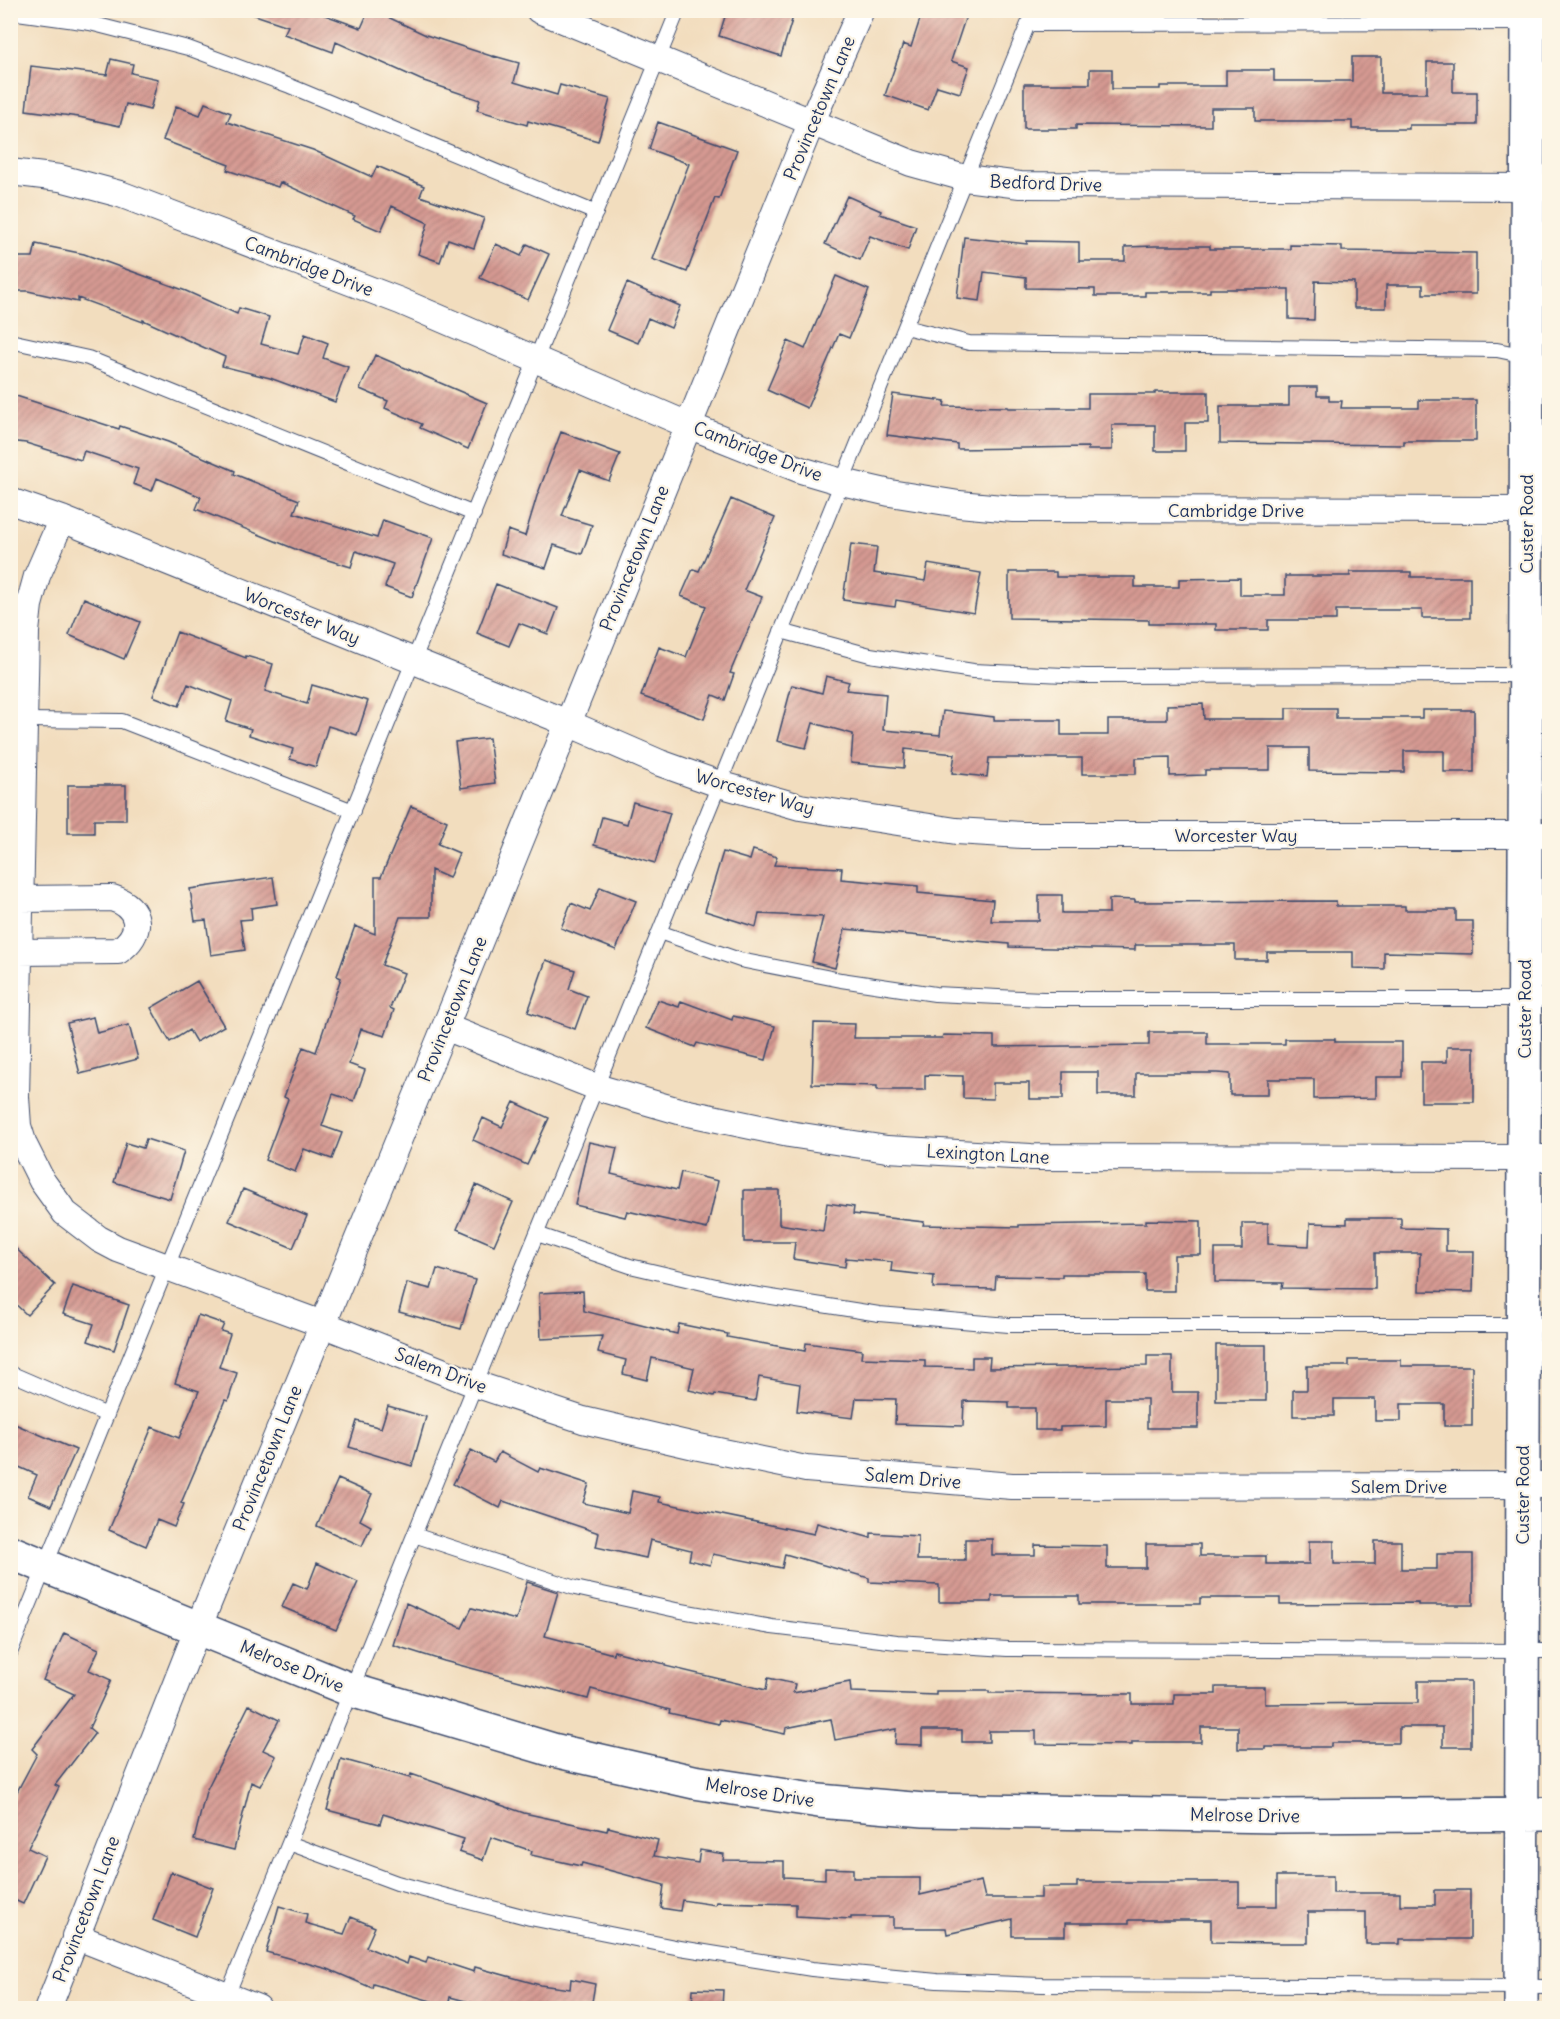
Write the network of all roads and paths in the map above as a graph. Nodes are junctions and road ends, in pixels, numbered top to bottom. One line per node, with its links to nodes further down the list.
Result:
1 (539, 10): 6 (street, Bedford Drive)
2 (678, 10): 6 (lane)
3 (861, 10): 7 (street, Provincetown Lane)
4 (10, 12): 11 (lane)
5 (1535, 18): 9 (lane); 10 (street, Custer Road)
6 (658, 59): 7 (street, Bedford Drive); 11 (lane)
7 (812, 121): 9 (street, Bedford Drive); 16 (street, Provincetown Lane)
8 (10, 172): 15 (street, Cambridge Drive)
9 (965, 178): 10 (street, Bedford Drive); 12 (lane)
10 (1538, 187): 14 (street, Custer Road)
11 (596, 213): 15 (lane)
12 (905, 327): 14 (lane); 17 (lane)
13 (10, 341): 20 (lane)
14 (1538, 359): 19 (street, Custer Road)
15 (536, 360): 16 (street, Cambridge Drive); 20 (lane)
16 (688, 425): 17 (street, Cambridge Drive); 26 (street, Provincetown Lane)
17 (842, 482): 19 (street, Cambridge Drive); 22 (lane)
18 (10, 501): 21 (street, Worcester Way)
19 (1538, 510): 24 (street, Custer Road)
20 (474, 514): 23 (lane)
21 (62, 519): 23 (street, Worcester Way); 25 (street, Salem Drive)
22 (781, 631): 24 (lane); 27 (lane)
23 (414, 661): 26 (street, Worcester Way); 28 (lane)
24 (1537, 676): 29 (street, Custer Road)
25 (24, 720): 28 (lane); 30 (street, Salem Drive)
26 (568, 723): 27 (street, Worcester Way); 34 (street, Provincetown Lane)
27 (719, 784): 29 (street, Worcester Way); 31 (lane)
28 (353, 811): 38 (lane)
29 (1537, 835): 33 (street, Custer Road)
30 (20, 899): 32 (street, Salem Drive); 32 (street)
31 (659, 932): 33 (lane); 35 (lane)
32 (18, 952): 38 (street, Salem Drive)
33 (1537, 1000): 36 (street, Custer Road)
34 (445, 1027): 35 (street, Lexington Lane); 39 (street, Provincetown Lane)
35 (596, 1087): 36 (street, Lexington Lane); 37 (lane)
36 (1537, 1158): 40 (street, Custer Road)
37 (537, 1233): 40 (lane); 42 (lane)
38 (167, 1267): 39 (street, Salem Drive); 43 (lane)
39 (322, 1324): 42 (street, Salem Drive); 48 (street, Provincetown Lane)
40 (1536, 1325): 44 (street, Custer Road)
41 (10, 1373): 43 (lane)
42 (476, 1384): 44 (street, Salem Drive); 45 (lane)
43 (107, 1415): 47 (lane)
44 (1536, 1486): 49 (street, Custer Road)
45 (414, 1535): 49 (lane); 51 (lane)
46 (10, 1551): 47 (street, Melrose Drive)
47 (46, 1566): 48 (street, Melrose Drive); 50 (lane)
48 (198, 1628): 51 (street, Melrose Drive); 54 (street, Provincetown Lane)
49 (1536, 1651): 52 (street, Custer Road)
50 (10, 1653)
51 (351, 1690): 52 (street, Melrose Drive); 53 (lane)
52 (1535, 1814): 55 (street, Custer Road)
53 (289, 1843): 55 (lane); 56 (lane)
54 (75, 1936): 56 (street); 57 (street, Provincetown Lane)
55 (1530, 1994)
56 (224, 2003): 58 (street)
57 (48, 2008)
58 (258, 2008)

